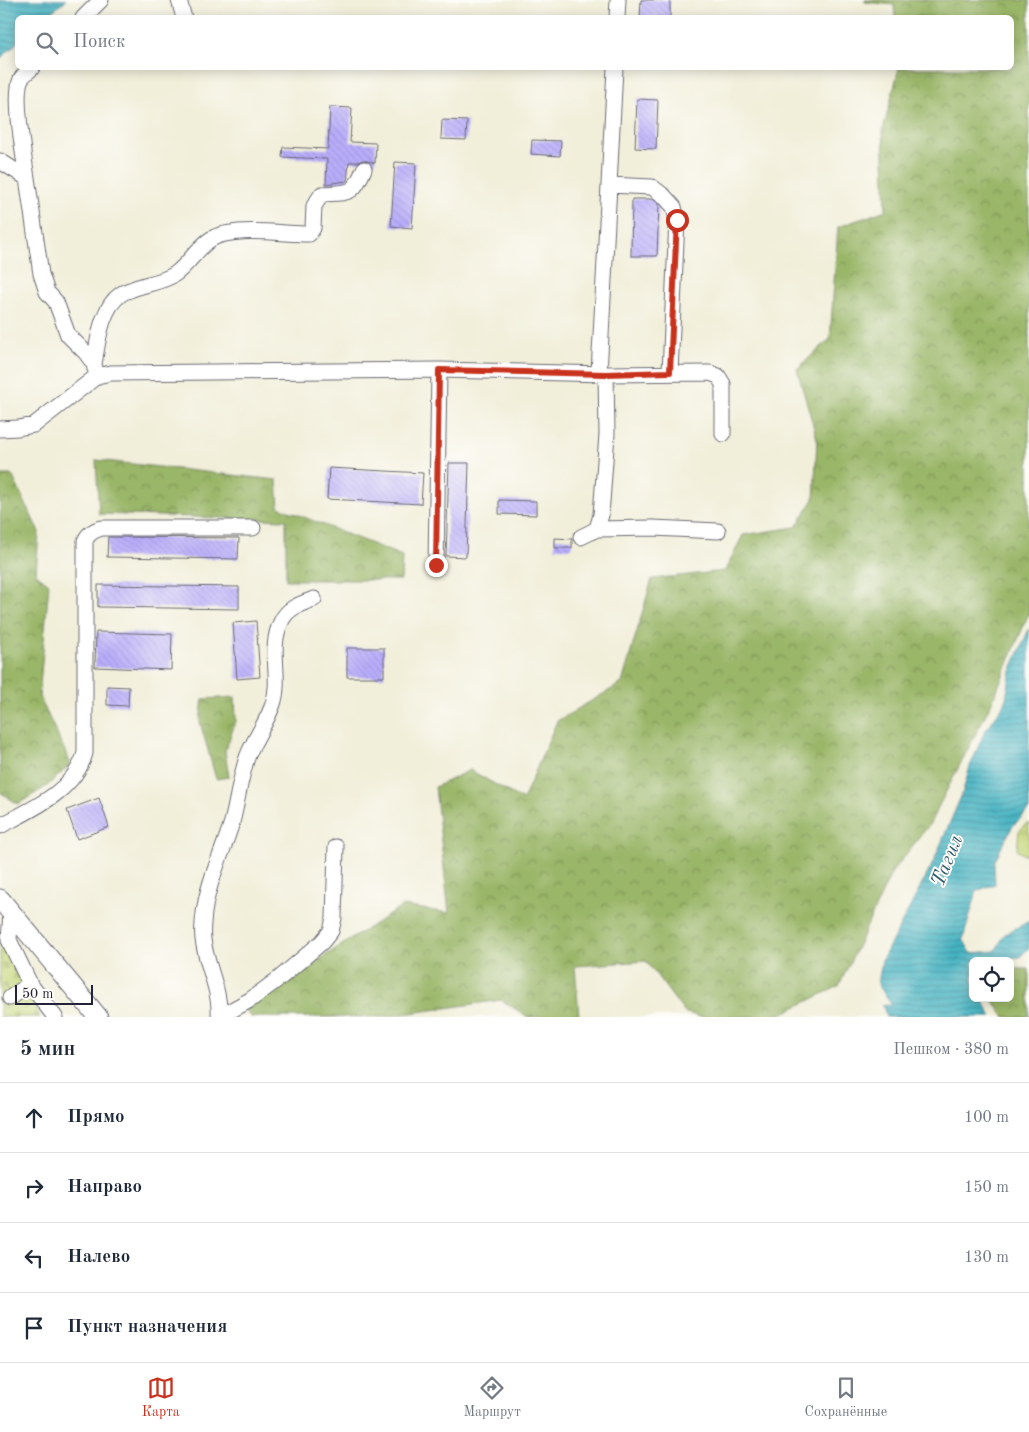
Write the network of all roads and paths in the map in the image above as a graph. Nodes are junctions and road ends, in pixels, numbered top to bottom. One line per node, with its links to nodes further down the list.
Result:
1 (101, 0): 4 (lane)
2 (179, 0): 5 (lane)
3 (618, 0): 6 (lane)
4 (86, 15)
5 (183, 15)
6 (617, 15)
7 (30, 70): 11 (lane)
8 (615, 70): 12 (lane)
9 (0, 161): 11 (lane)
10 (364, 169): 13 (lane)
11 (27, 178): 13 (lane)
12 (609, 186): 15 (lane); 16 (lane)
13 (95, 370): 14 (lane); 17 (lane)
14 (439, 370): 16 (lane); 23 (lane)
15 (670, 372): 16 (lane); 18 (lane)
16 (603, 373): 20 (lane)
17 (0, 429)
18 (723, 434)
19 (253, 528): 25 (lane)
20 (597, 529): 21 (lane); 22 (lane)
21 (718, 531)
22 (581, 537)
23 (436, 565)
24 (314, 599): 26 (lane)
25 (0, 826)
26 (336, 847)
27 (6, 906): 28 (lane); 31 (main road)
28 (30, 984): 29 (lane); 30 (lane)
29 (10, 998)
30 (56, 1017)
31 (98, 1017)

